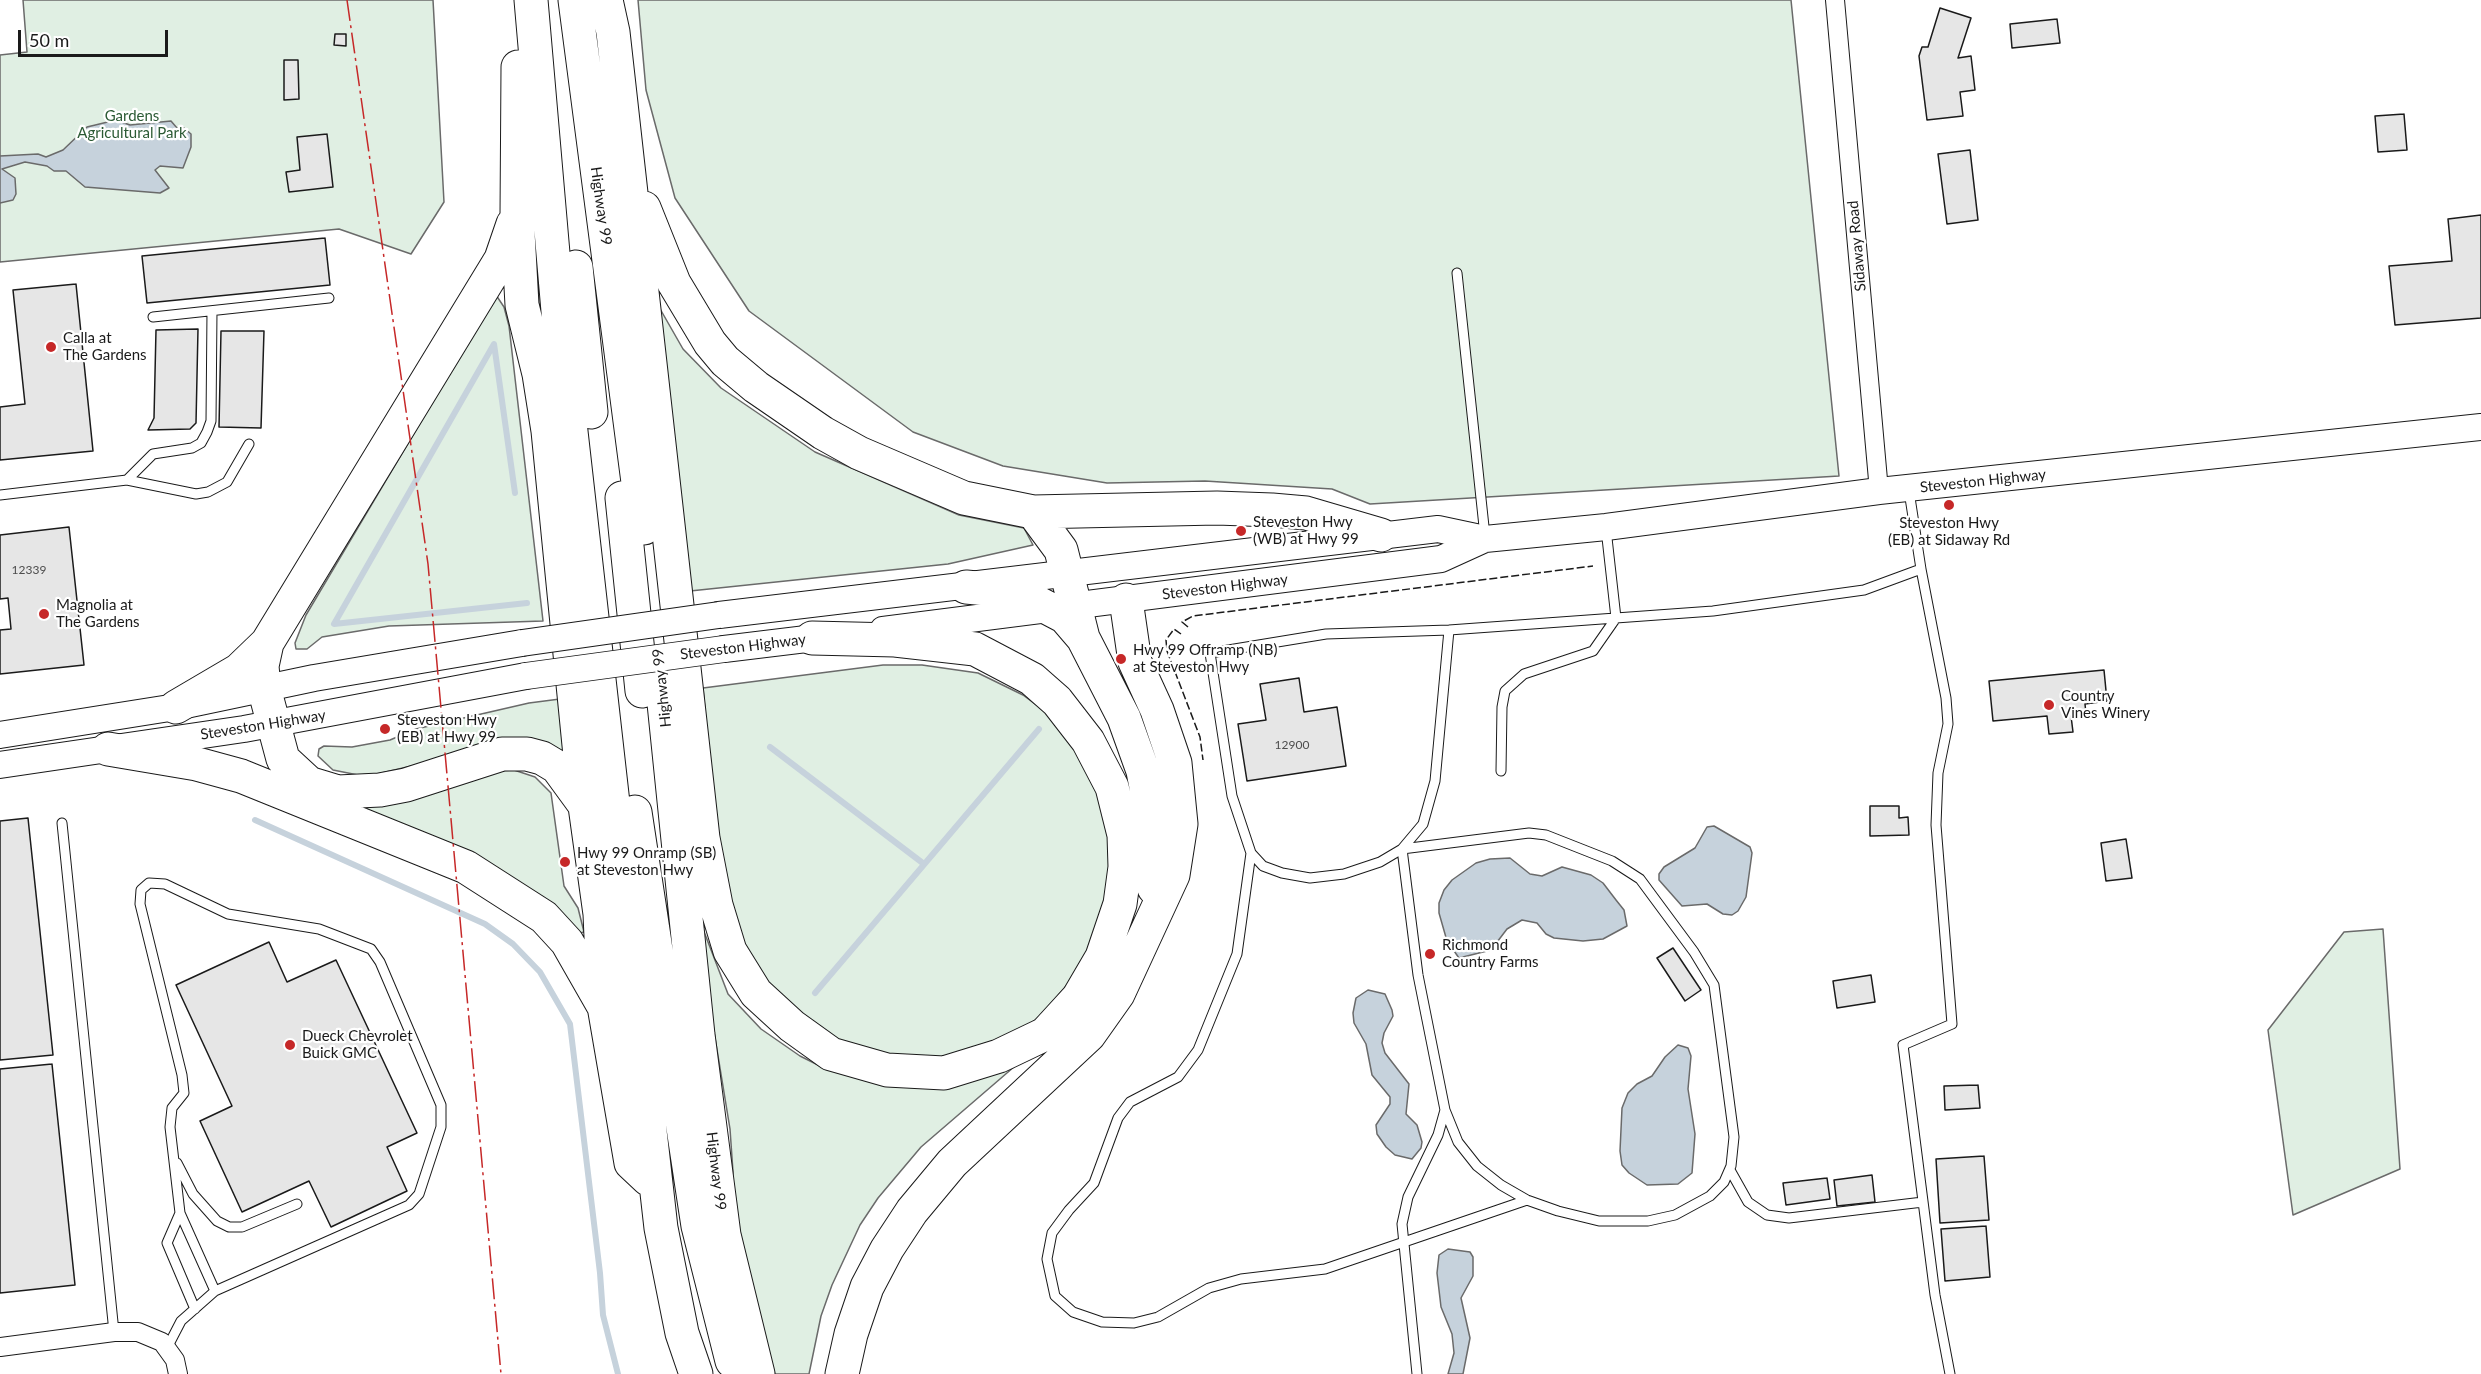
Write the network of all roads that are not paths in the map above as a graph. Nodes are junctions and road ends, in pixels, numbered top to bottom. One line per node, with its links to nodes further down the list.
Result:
1 (529, 0): 5 (highway); 7 (highway)
2 (575, 0): 9 (highway, Highway 99)
3 (606, 0): 6 (highway)
4 (1835, 0): 17 (street, Sidaway Road)
5 (536, 58): 46 (highway); 51 (highway)
6 (628, 161): 19 (highway); 30 (highway)
7 (517, 214): 31 (highway); 40 (highway)
8 (1457, 273): 22 (lane)
9 (612, 287): 46 (highway); 65 (highway, Highway 99)
10 (329, 298): 11 (lane)
11 (212, 311): 12 (lane); 15 (lane)
12 (153, 317)
13 (2481, 427): 16 (main road, Steveston Highway)
14 (249, 444): 15 (lane)
15 (127, 480): 18 (lane)
16 (1908, 489): 17 (main road, Steveston Highway); 23 (lane)
17 (1880, 491): 20 (main road, Steveston Highway)
18 (0, 495)
19 (1033, 512): 21 (highway); 24 (highway)
20 (1606, 527): 22 (main road, Steveston Highway); 28 (lane)
21 (1381, 535): 22 (main road, Steveston Highway); 24 (main road, Steveston Highway)
22 (1485, 539): 26 (main road, Steveston Highway)
23 (1921, 569): 28 (lane); 53 (lane)
24 (1068, 573): 25 (main road, Steveston Highway); 27 (highway)
25 (966, 587): 27 (highway); 32 (main road, Steveston Highway, bridge)
26 (1126, 600): 27 (main road, Steveston Highway); 45 (highway)
27 (1065, 608): 30 (main road, Steveston Highway); 45 (highway)
28 (1616, 618): 29 (lane); 38 (lane)
29 (1449, 630): 43 (lane); 44 (lane)
30 (812, 638): 34 (main road, Steveston Highway, bridge)
31 (267, 643): 32 (highway); 33 (highway)
32 (264, 688): 33 (main road, Steveston Highway); 34 (highway)
33 (176, 707): 35 (main road, Steveston Highway)
34 (273, 724): 36 (main road, Steveston Highway); 39 (highway)
35 (0, 735)
36 (108, 749): 37 (main road, Steveston Highway); 42 (highway)
37 (0, 765)
38 (1501, 771)
39 (305, 782): 40 (highway); 42 (highway)
40 (585, 806): 47 (highway)
41 (62, 823): 59 (lane)
42 (360, 824): 47 (highway)
43 (1402, 849): 44 (lane); 48 (lane); 50 (lane)
44 (1251, 853): 56 (lane)
45 (1148, 925): 66 (highway)
46 (664, 995): 64 (highway)
47 (604, 1006): 51 (highway)
48 (1445, 1110): 52 (lane); 56 (lane)
49 (173, 1156): 54 (lane); 55 (lane); 57 (lane)
50 (1730, 1170): 52 (lane); 53 (lane)
51 (656, 1186): 63 (highway)
52 (1527, 1200): 56 (lane)
53 (1923, 1202): 68 (lane)
54 (297, 1204)
55 (180, 1213): 57 (lane); 58 (lane)
56 (1403, 1242): 67 (lane)
57 (215, 1291): 58 (lane)
58 (195, 1309): 61 (lane)
59 (114, 1332): 60 (street); 61 (street)
60 (0, 1347)
61 (167, 1348): 62 (street)
62 (178, 1374)
63 (696, 1374)
64 (736, 1374)
65 (758, 1374)
66 (842, 1374)
67 (1417, 1374)
68 (1950, 1374)

